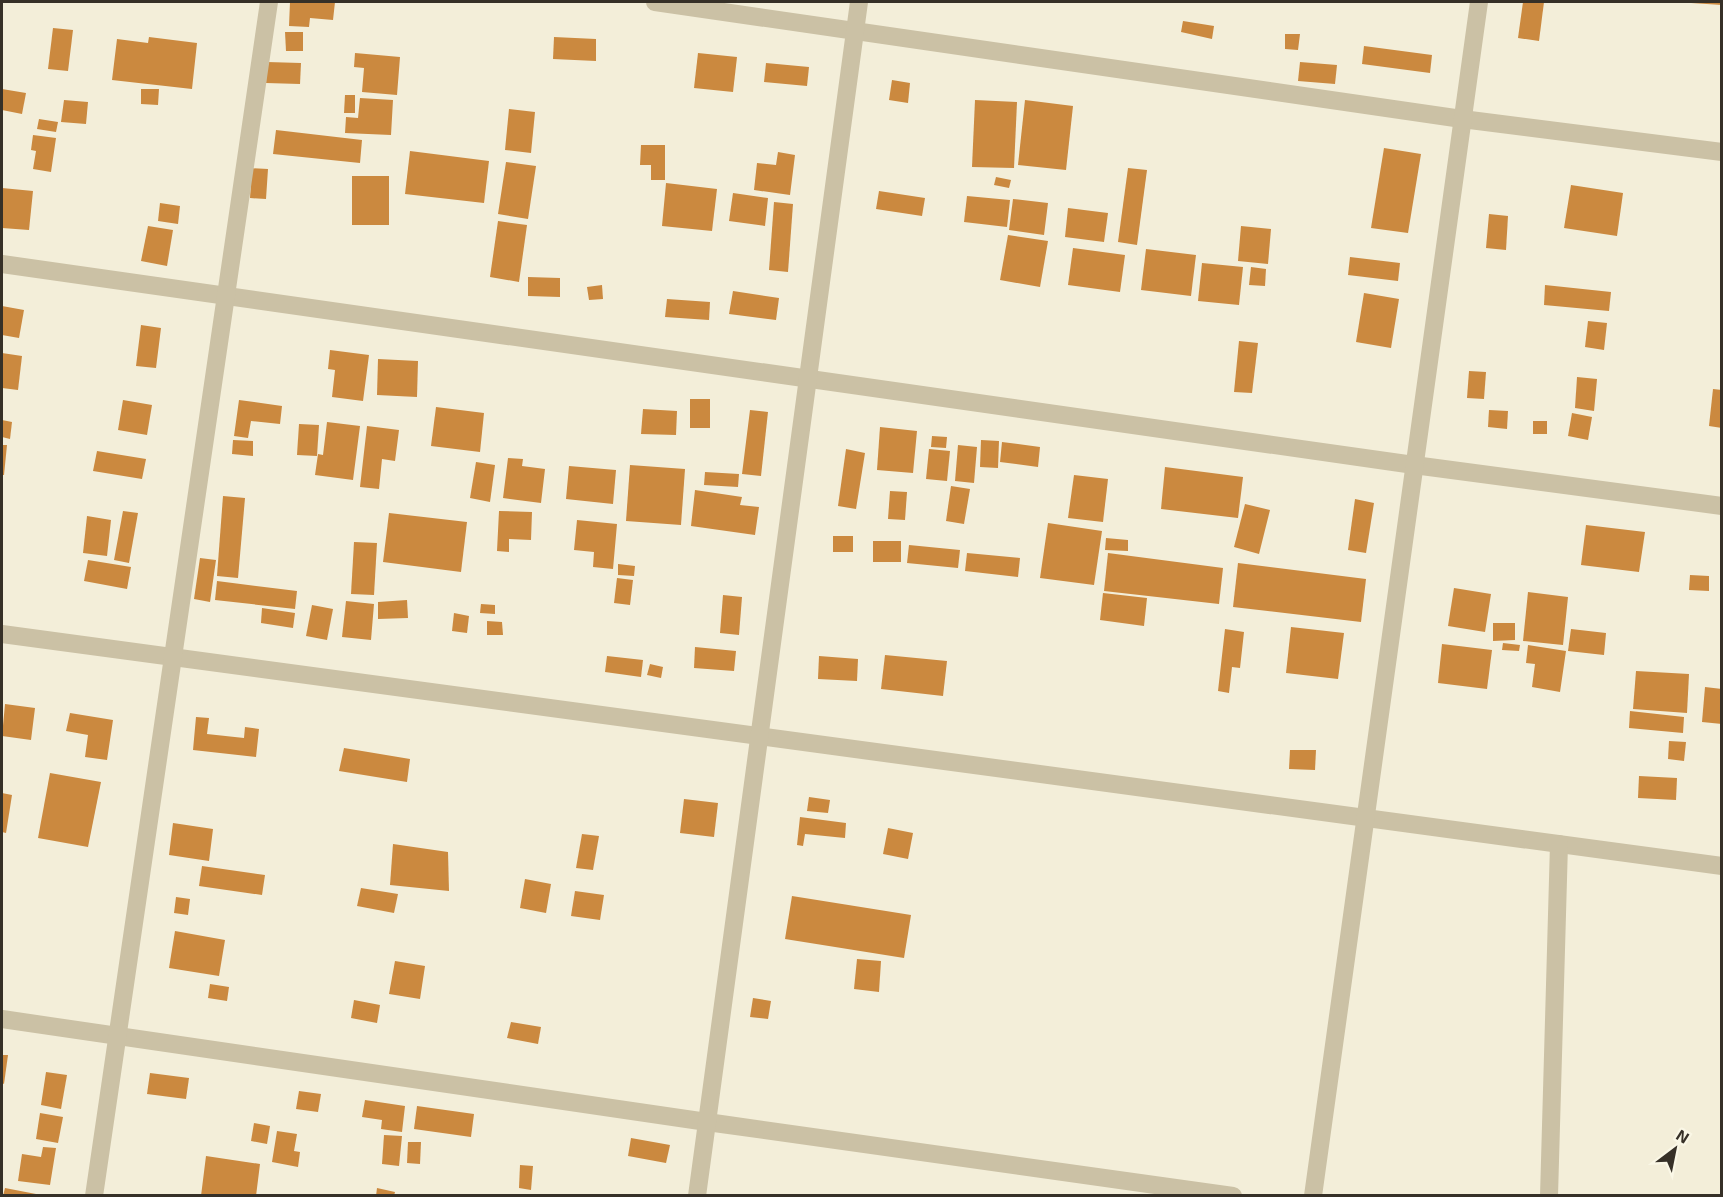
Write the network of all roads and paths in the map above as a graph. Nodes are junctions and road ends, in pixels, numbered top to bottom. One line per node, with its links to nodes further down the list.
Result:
1 (269, 2): 9 (street)
2 (655, 2): 5 (street)
3 (859, 2): 5 (street)
4 (1479, 2): 6 (street)
5 (855, 30): 6 (street); 10 (street)
6 (1462, 119): 7 (street); 11 (street)
7 (1722, 152)
8 (2, 264): 9 (street)
9 (226, 296): 10 (street); 14 (street)
10 (808, 379): 11 (street); 15 (street)
11 (1414, 465): 12 (street); 16 (street)
12 (1722, 506)
13 (2, 634): 14 (street)
14 (173, 657): 15 (street); 20 (street)
15 (759, 736): 16 (street); 21 (street)
16 (1365, 818): 17 (street); 25 (street)
17 (1559, 844): 18 (street); 26 (street)
18 (1722, 866)
19 (2, 1019): 20 (street)
20 (117, 1035): 21 (street); 22 (street)
21 (707, 1122): 23 (street); 24 (street)
22 (94, 1196)
23 (697, 1196)
24 (1233, 1196)
25 (1312, 1196)
26 (1549, 1196)

